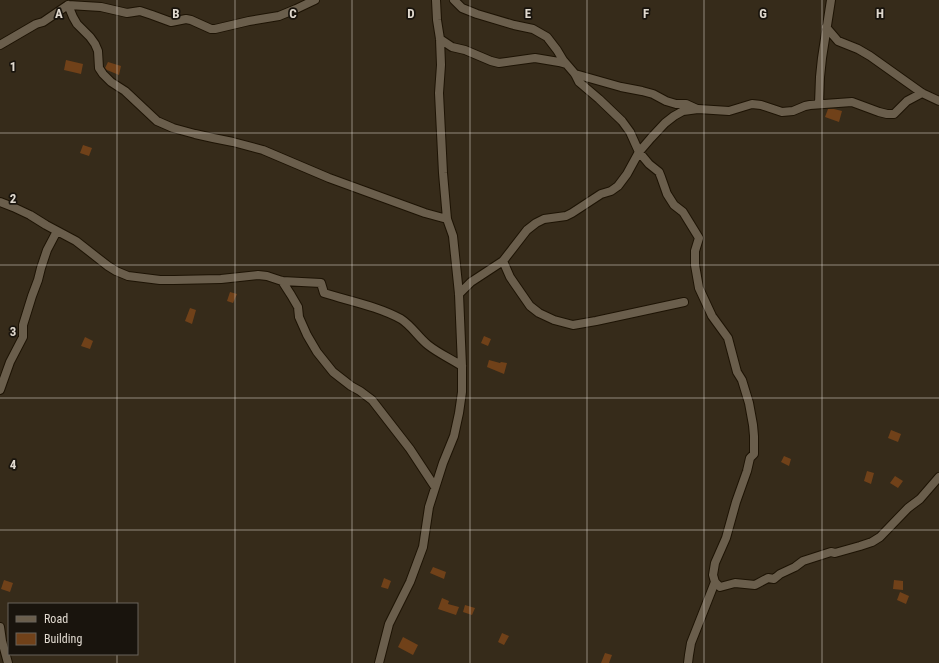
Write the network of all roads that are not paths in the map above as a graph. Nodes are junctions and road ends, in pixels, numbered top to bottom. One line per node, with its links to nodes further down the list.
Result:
1 (315, 0): 5 (street)
2 (436, 0): 7 (street)
3 (454, 0): 9 (street)
4 (831, 0): 6 (street)
5 (68, 5): 8 (street); 17 (street)
6 (826, 27): 11 (street); 13 (street)
7 (440, 39): 9 (street); 17 (street)
8 (0, 45)
9 (566, 64): 10 (street)
10 (575, 74): 14 (street); 15 (street)
11 (922, 94): 12 (street); 13 (street)
12 (939, 102)
13 (819, 104): 14 (street)
14 (698, 110): 15 (street)
15 (639, 152): 19 (street); 27 (street)
16 (0, 202): 18 (street)
17 (447, 219): 21 (street)
18 (58, 231): 20 (street); 24 (street)
19 (503, 261): 21 (street); 22 (street)
20 (282, 281): 23 (street); 26 (street)
21 (459, 294): 23 (street)
22 (684, 302)
23 (462, 366): 26 (street)
24 (0, 390)
25 (939, 477): 27 (street)
26 (435, 487): 30 (street)
27 (715, 582): 31 (street)
28 (0, 627): 29 (street)
29 (8, 663)
30 (379, 663)
31 (688, 663)

